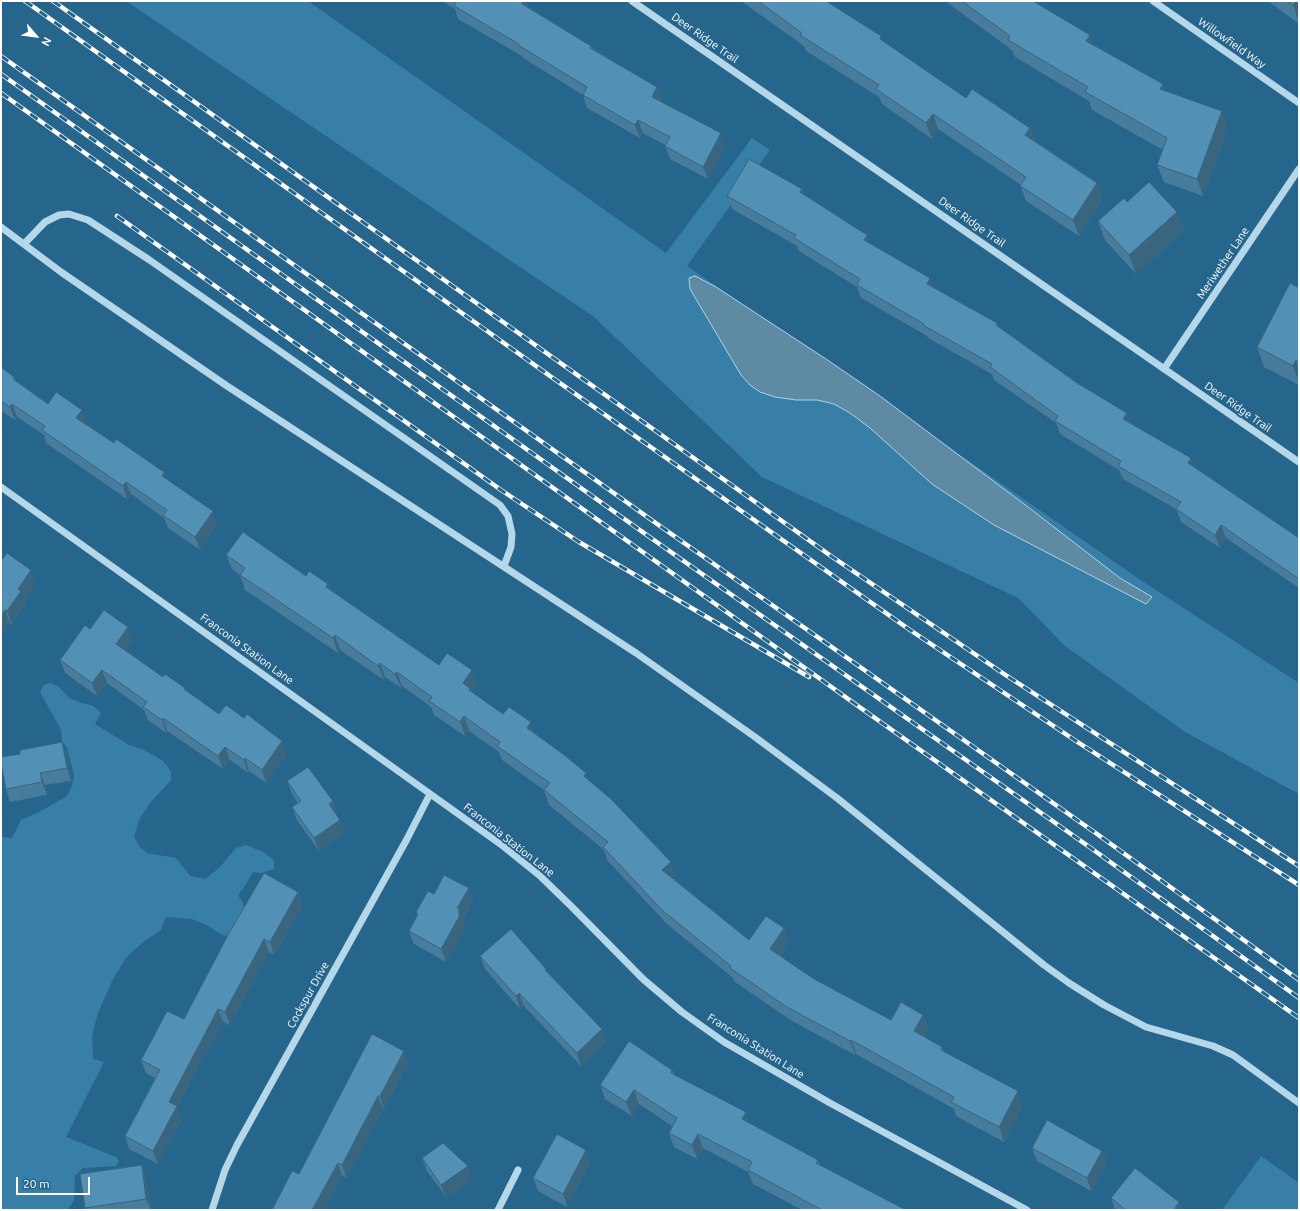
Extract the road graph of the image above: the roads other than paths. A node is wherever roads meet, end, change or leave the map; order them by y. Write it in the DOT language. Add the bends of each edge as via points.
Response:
graph roads {
  1 [pos="632,1"];
  2 [pos="1153,1"];
  3 [pos="1299,103"];
  4 [pos="1299,169"];
  5 [pos="1,227"];
  6 [pos="24,244"];
  7 [pos="1164,369"];
  8 [pos="1299,462"];
  9 [pos="1,487"];
  10 [pos="504,566"];
  11 [pos="430,794"];
  12 [pos="1299,1103"];
  13 [pos="518,1170"];
  14 [pos="212,1210"];
  15 [pos="498,1210"];
  16 [pos="1028,1210"];
  1 -- 7 [label="street, Deer Ridge Trail"];
  2 -- 3 [label="street, Willowfield Way"];
  4 -- 7 [label="street, Meriwether Lane"];
  5 -- 6 [label="street"];
  6 -- 10 [label="street" via="227,386"];
  6 -- 10 [label="street" via="45,222 59,215 69,214 88,220 148,259 500,505 508,516 512,534 511,547"];
  7 -- 8 [label="street, Deer Ridge Trail"];
  9 -- 11 [label="street, Franconia Station Lane"];
  10 -- 12 [label="street" via="636,653 755,737 837,798 1069,983 1146,1027 1213,1046 1233,1055"];
  11 -- 14 [label="street, Cockspur Drive" via="237,1145 225,1170"];
  11 -- 16 [label="street, Franconia Station Lane" via="540,875 643,979 682,1012 724,1042 830,1103"];
  13 -- 15 [label="street"];
}
